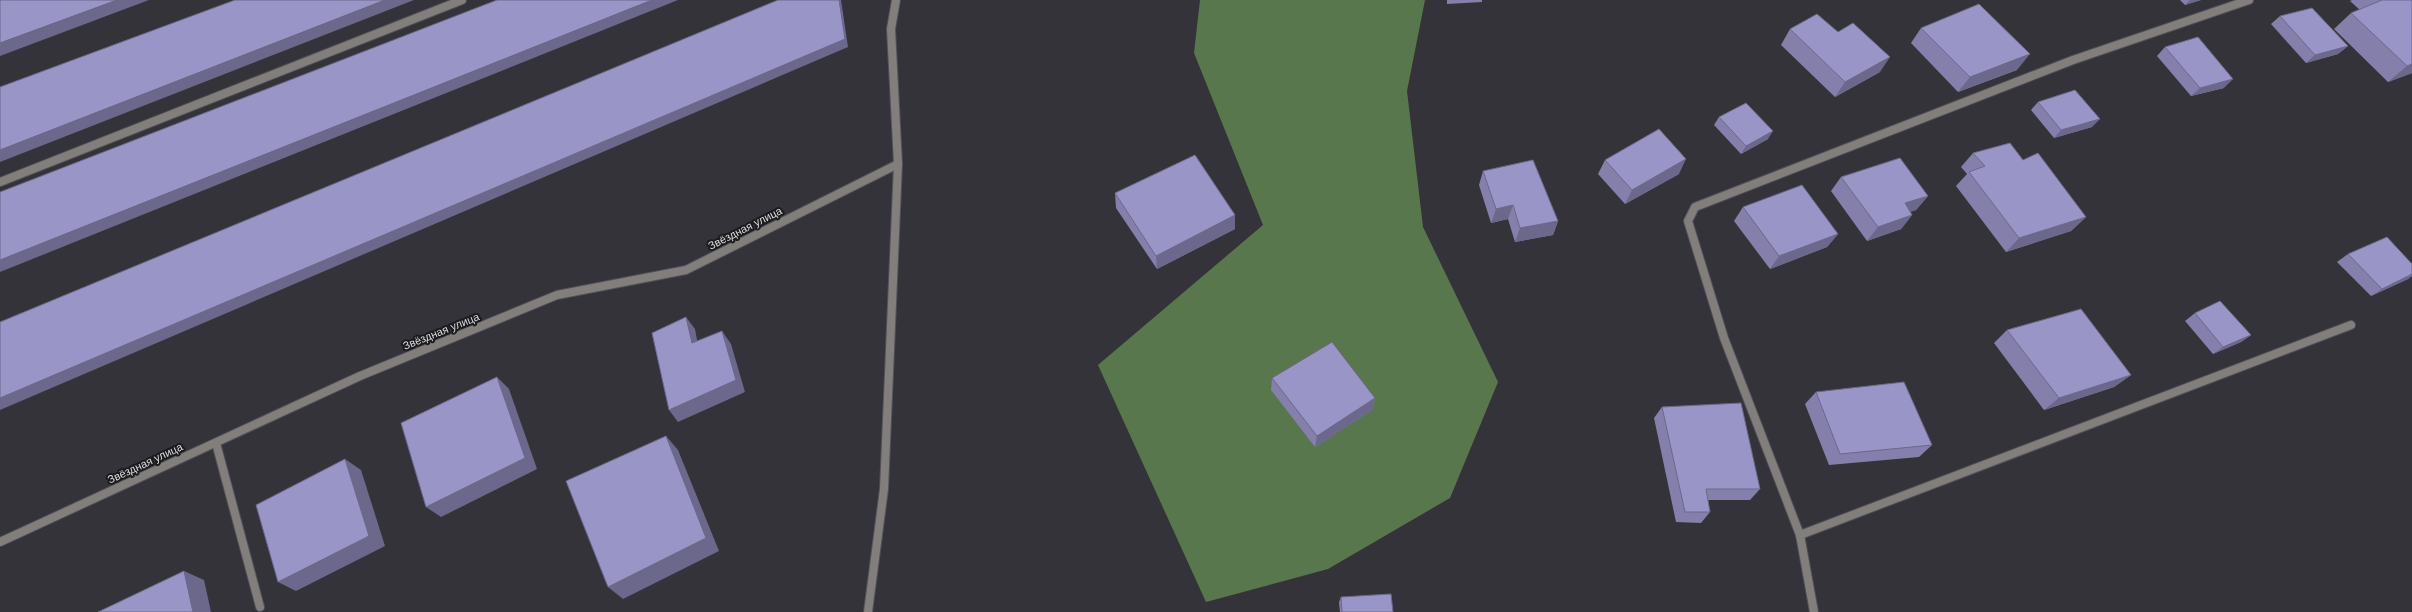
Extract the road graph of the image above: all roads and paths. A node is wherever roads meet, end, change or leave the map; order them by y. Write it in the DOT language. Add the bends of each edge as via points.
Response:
graph roads {
  1 [pos="462,0"];
  2 [pos="896,0"];
  3 [pos="2250,0"];
  4 [pos="898,164"];
  5 [pos="0,182"];
  6 [pos="2351,325"];
  7 [pos="216,443"];
  8 [pos="1800,535"];
  9 [pos="0,542"];
  10 [pos="260,607"];
  11 [pos="868,612"];
  12 [pos="1814,612"];
  1 -- 5 [label="street"];
  2 -- 4 [label="street" via="891,29"];
  3 -- 8 [label="street" via="2073,60 1695,207 1688,221 1724,338"];
  4 -- 7 [label="street, Звёздная улица" via="686,270 557,295 360,376"];
  4 -- 11 [label="street" via="884,488"];
  6 -- 8 [label="street"];
  7 -- 9 [label="street, Звёздная улица"];
  7 -- 10 [label="street"];
  8 -- 12 [label="street"];
}
